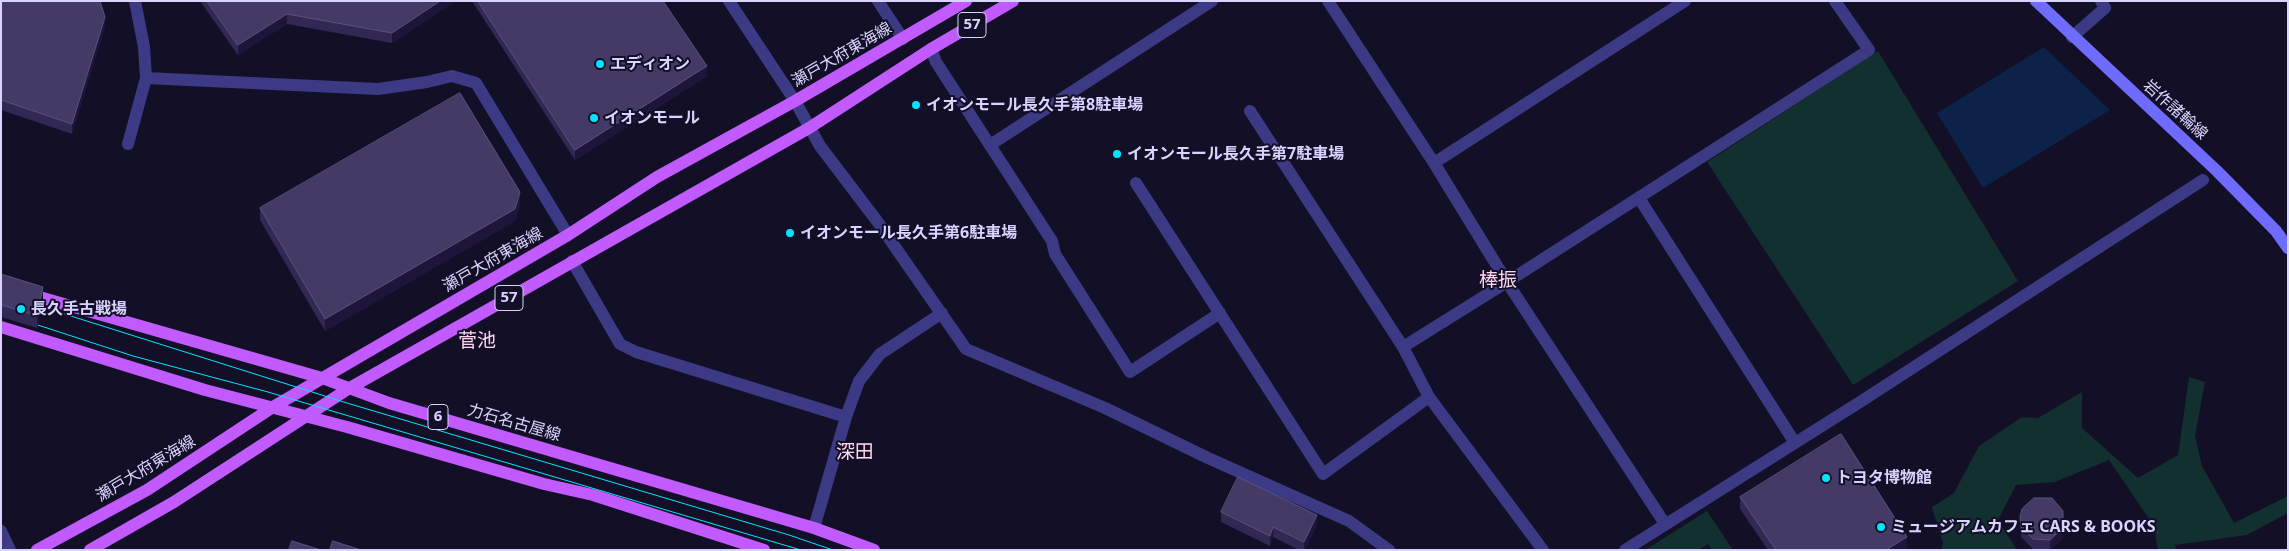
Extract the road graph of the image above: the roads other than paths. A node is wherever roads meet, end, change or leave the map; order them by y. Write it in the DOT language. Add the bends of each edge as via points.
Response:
graph roads {
  1 [pos="135,1"];
  2 [pos="729,1"];
  3 [pos="878,1"];
  4 [pos="966,1"];
  5 [pos="1013,1"];
  6 [pos="1212,1"];
  7 [pos="1328,1"];
  8 [pos="1685,1"];
  9 [pos="1835,1"];
  10 [pos="2036,1"];
  11 [pos="2101,1"];
  12 [pos="2072,38"];
  13 [pos="902,39"];
  14 [pos="931,49"];
  15 [pos="146,78"];
  16 [pos="795,101"];
  17 [pos="1250,111"];
  18 [pos="809,128"];
  19 [pos="128,144"];
  20 [pos="990,146"];
  21 [pos="1434,163"];
  22 [pos="2203,180"];
  23 [pos="1136,183"];
  24 [pos="1639,198"];
  25 [pos="568,235"];
  26 [pos="2288,248"];
  27 [pos="572,262"];
  28 [pos="1508,282"];
  29 [pos="1,286"];
  30 [pos="942,313"];
  31 [pos="1220,313"];
  32 [pos="1,327"];
  33 [pos="1403,347"];
  34 [pos="322,378"];
  35 [pos="348,389"];
  36 [pos="1429,397"];
  37 [pos="273,407"];
  38 [pos="306,417"];
  39 [pos="846,417"];
  40 [pos="1795,443"];
  41 [pos="1665,524"];
  42 [pos="814,528"];
  43 [pos="1,531"];
  44 [pos="10,550"];
  45 [pos="37,550"];
  46 [pos="90,550"];
  47 [pos="764,550"];
  48 [pos="874,550"];
  49 [pos="1389,550"];
  50 [pos="1543,550"];
  51 [pos="1625,550"];
  1 -- 15 [label="street"];
  2 -- 16 [label="street"];
  3 -- 13 [label="street"];
  4 -- 13 [label="main road, 瀬戸大府東海線 / 57"];
  5 -- 14 [label="main road, 57"];
  6 -- 20 [label="street"];
  7 -- 21 [label="street"];
  8 -- 21 [label="street"];
  9 -- 24 [label="street" via="1869,50"];
  10 -- 12 [label="main road, 岩作諸輪線"];
  11 -- 12 [label="street" via="2104,8"];
  12 -- 26 [label="main road, 岩作諸輪線" via="2218,171 2276,231"];
  13 -- 16 [label="main road, 瀬戸大府東海線 / 57"];
  14 -- 18 [label="main road, 57"];
  14 -- 20 [label="street"];
  15 -- 19 [label="street"];
  15 -- 25 [label="street" via="378,89 452,76 476,83"];
  16 -- 18 [label="street"];
  16 -- 25 [label="main road, 瀬戸大府東海線 / 57" via="657,177"];
  17 -- 33 [label="street"];
  18 -- 27 [label="main road, 57"];
  18 -- 30 [label="street"];
  20 -- 31 [label="street" via="1052,241 1055,254 1130,372"];
  21 -- 28 [label="street"];
  22 -- 40 [label="street"];
  23 -- 31 [label="street"];
  24 -- 28 [label="street"];
  24 -- 40 [label="street"];
  25 -- 34 [label="main road, 瀬戸大府東海線 / 57"];
  27 -- 35 [label="main road, 57"];
  27 -- 39 [label="street" via="620,344 636,352"];
  28 -- 33 [label="street"];
  28 -- 41 [label="street"];
  29 -- 34 [label="main road, 力石名古屋線 / 6"];
  30 -- 39 [label="street" via="880,354 859,381"];
  30 -- 49 [label="street" via="966,349 1105,408 1349,521"];
  31 -- 36 [label="street" via="1323,474"];
  32 -- 37 [label="main road, 6" via="205,390"];
  33 -- 36 [label="street"];
  34 -- 35 [label="main road, 力石名古屋線 / 6"];
  34 -- 37 [label="main road, 瀬戸大府東海線 / 57"];
  35 -- 38 [label="main road, 57"];
  35 -- 42 [label="main road, 力石名古屋線 / 6"];
  36 -- 50 [label="street"];
  37 -- 38 [label="main road, 6"];
  37 -- 45 [label="main road, 瀬戸大府東海線 / 57" via="147,490"];
  38 -- 46 [label="main road, 57" via="174,502"];
  38 -- 47 [label="main road, 6" via="593,495"];
  39 -- 42 [label="street"];
  40 -- 41 [label="street"];
  41 -- 51 [label="street"];
  42 -- 48 [label="main road, 力石名古屋線 / 6"];
  43 -- 44 [label="street"];
}
